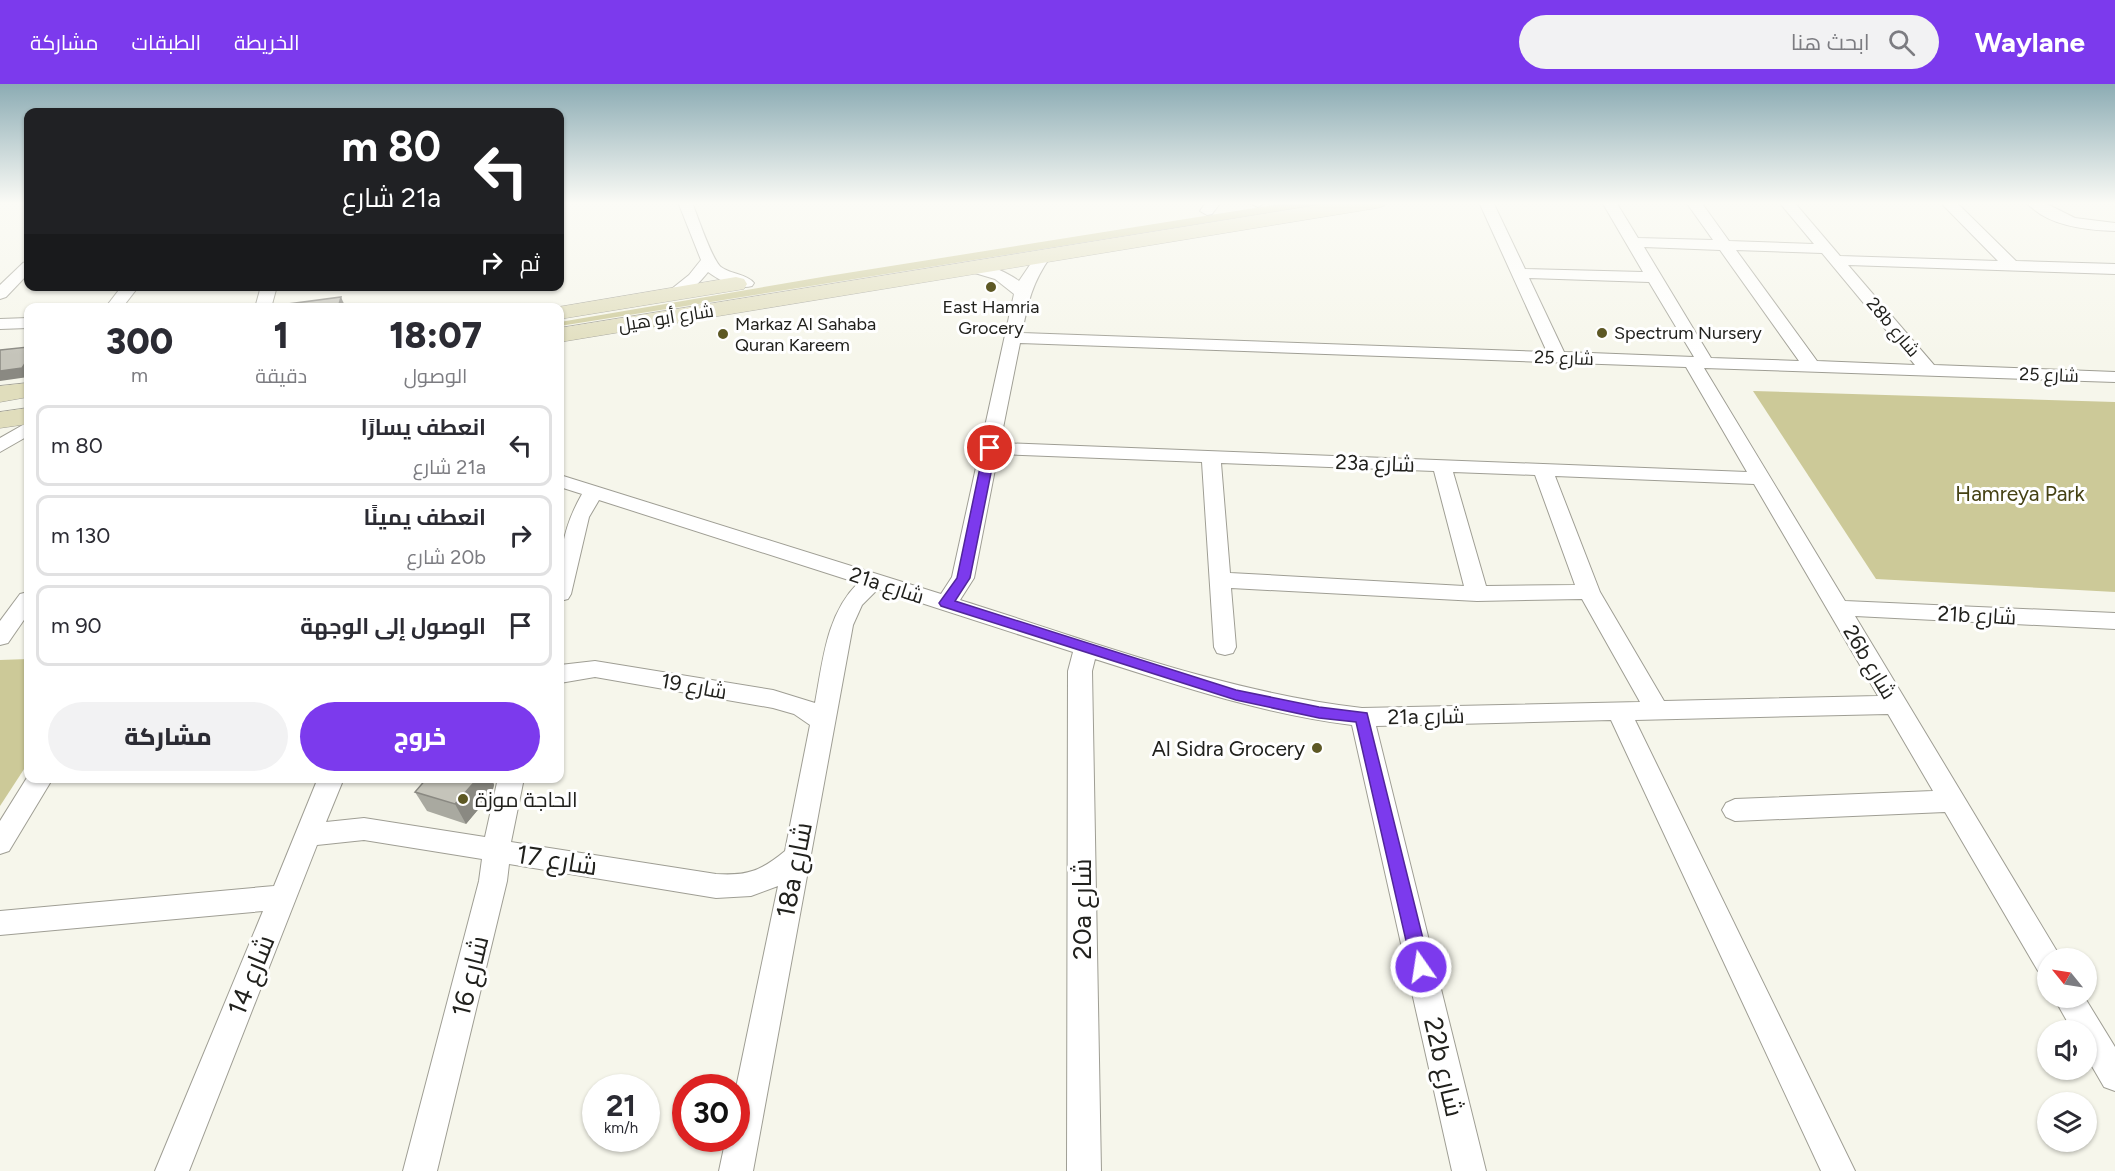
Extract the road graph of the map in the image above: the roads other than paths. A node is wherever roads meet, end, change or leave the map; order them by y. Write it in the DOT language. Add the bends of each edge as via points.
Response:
graph roads {
  1 [pos="704,253"];
  2 [pos="941,253"];
  3 [pos="1063,253"];
  4 [pos="1510,253"];
  5 [pos="1639,253"];
  6 [pos="1730,253"];
  7 [pos="1816,253"];
  8 [pos="1999,253"];
  9 [pos="934,254"];
  10 [pos="1831,254"];
  11 [pos="1043,256"];
  12 [pos="707,262"];
  13 [pos="2012,266"];
  14 [pos="973,268"];
  15 [pos="2115,269"];
  16 [pos="24,270"];
  17 [pos="1519,273"];
  18 [pos="1654,277"];
  19 [pos="768,280"];
  20 [pos="746,283"];
  21 [pos="127,291"];
  22 [pos="1022,293"];
  23 [pos="0,294"];
  24 [pos="667,295"];
  25 [pos="117,303"];
  26 [pos="564,311"];
  27 [pos="564,319"];
  28 [pos="24,323"];
  29 [pos="0,324"];
  30 [pos="564,334"];
  31 [pos="1012,338"];
  32 [pos="1558,357"];
  33 [pos="1699,362"];
  34 [pos="1812,366"];
  35 [pos="1929,370"];
  36 [pos="2115,377"];
  37 [pos="24,417"];
  38 [pos="0,420"];
  39 [pos="24,431"];
  40 [pos="0,446"];
  41 [pos="990,448"];
  42 [pos="1211,457"];
  43 [pos="1442,466"];
  44 [pos="1543,470"];
  45 [pos="1761,478"];
  46 [pos="564,482"];
  47 [pos="593,492"];
  48 [pos="564,578"];
  49 [pos="874,580"];
  50 [pos="1220,580"];
  51 [pos="1590,592"];
  52 [pos="1477,594"];
  53 [pos="946,603"];
  54 [pos="24,604"];
  55 [pos="1838,608"];
  56 [pos="2115,621"];
  57 [pos="0,637"];
  58 [pos="1086,647"];
  59 [pos="1225,647"];
  60 [pos="564,673"];
  61 [pos="1896,705"];
  62 [pos="1619,711"];
  63 [pos="1657,711"];
  64 [pos="1362,717"];
  65 [pos="823,723"];
  66 [pos="38,783"];
  67 [pos="329,783"];
  68 [pos="511,783"];
  69 [pos="1952,801"];
  70 [pos="1735,810"];
  71 [pos="308,835"];
  72 [pos="0,843"];
  73 [pos="497,850"];
  74 [pos="797,857"];
  75 [pos="283,897"];
  76 [pos="0,923"];
  77 [pos="2040,948"];
  78 [pos="2075,1008"];
  79 [pos="2115,1076"];
  80 [pos="172,1171"];
  81 [pos="420,1171"];
  82 [pos="736,1171"];
  83 [pos="1084,1171"];
  84 [pos="1469,1171"];
  85 [pos="1838,1171"];
  1 -- 12 [label="street"];
  2 -- 9 [label="main road"];
  3 -- 11 [label="main road, شارع أبو هيل"];
  4 -- 17 [label="street"];
  5 -- 18 [label="street, 26b شارع"];
  6 -- 34 [label="street"];
  7 -- 10 [label="street"];
  8 -- 13 [label="street"];
  10 -- 13 [label="street"];
  10 -- 35 [label="street, 28b شارع"];
  11 -- 14 [label="main road, شارع أبو هيل"];
  11 -- 22 [label="street"];
  12 -- 20 [label="street" via="717,272"];
  12 -- 24 [label="street" via="695,278"];
  13 -- 15 [label="street"];
  14 -- 22 [label="street" via="1004,277"];
  14 -- 30 [label="main road, شارع أبو هيل"];
  16 -- 23 [label="street"];
  17 -- 18 [label="street"];
  17 -- 32 [label="street"];
  18 -- 33 [label="street, 26b شارع"];
  19 -- 20 [label="main road, شارع أبو هيل"];
  20 -- 24 [label="main road, شارع أبو هيل"];
  21 -- 25 [label="street"];
  22 -- 31 [label="street"];
  24 -- 26 [label="main road, شارع أبو هيل"];
  24 -- 27 [label="main road" via="636,307"];
  28 -- 29 [label="street"];
  31 -- 32 [label="street, شارع 25"];
  31 -- 41 [label="street"];
  32 -- 33 [label="street, شارع 25"];
  33 -- 34 [label="street, شارع 25"];
  33 -- 45 [label="street, 26b شارع"];
  34 -- 35 [label="street, شارع 25"];
  35 -- 36 [label="street, شارع 25"];
  37 -- 38 [label="main road"];
  39 -- 40 [label="street"];
  41 -- 42 [label="street, 23a شارع"];
  41 -- 53 [label="street" via="963,578"];
  42 -- 43 [label="street, 23a شارع"];
  42 -- 50 [label="street"];
  43 -- 44 [label="street, 23a شارع"];
  43 -- 52 [label="street"];
  44 -- 45 [label="street, 23a شارع"];
  44 -- 51 [label="street"];
  45 -- 55 [label="street, 26b شارع"];
  46 -- 47 [label="street, 21a شارع"];
  47 -- 48 [label="street" via="579,517"];
  47 -- 49 [label="street, 21a شارع"];
  49 -- 53 [label="street, 21a شارع"];
  49 -- 65 [label="street, 18a شارع" via="846,613"];
  50 -- 52 [label="street"];
  50 -- 59 [label="street"];
  51 -- 52 [label="street"];
  51 -- 63 [label="street"];
  53 -- 58 [label="street, 21a شارع"];
  54 -- 57 [label="street"];
  55 -- 56 [label="street, 21b شارع"];
  55 -- 61 [label="street, 26b شارع"];
  58 -- 64 [label="street, 21a شارع" via="1236,695"];
  58 -- 83 [label="street, 20a شارع" via="1080,671"];
  60 -- 65 [label="street, شارع 19" via="595,669 773,699 802,707"];
  61 -- 63 [label="street, 21a شارع"];
  61 -- 69 [label="street, 26b شارع"];
  62 -- 63 [label="street, 21a شارع"];
  62 -- 64 [label="street, 21a شارع"];
  62 -- 85 [label="street"];
  64 -- 84 [label="street, 22b شارع"];
  65 -- 74 [label="street, 18a شارع"];
  66 -- 72 [label="street"];
  67 -- 71 [label="street, شارع 14"];
  68 -- 73 [label="street, شارع 16"];
  69 -- 70 [label="street"];
  69 -- 77 [label="street, 26b شارع"];
  71 -- 73 [label="street, شارع 17" via="364,829"];
  71 -- 75 [label="street, شارع 14"];
  73 -- 74 [label="street, شارع 17" via="738,888 760,883"];
  73 -- 81 [label="street, شارع 16" via="493,881"];
  74 -- 82 [label="street, 18a شارع"];
  75 -- 76 [label="street"];
  75 -- 80 [label="street, شارع 14"];
  78 -- 79 [label="street"];
}
